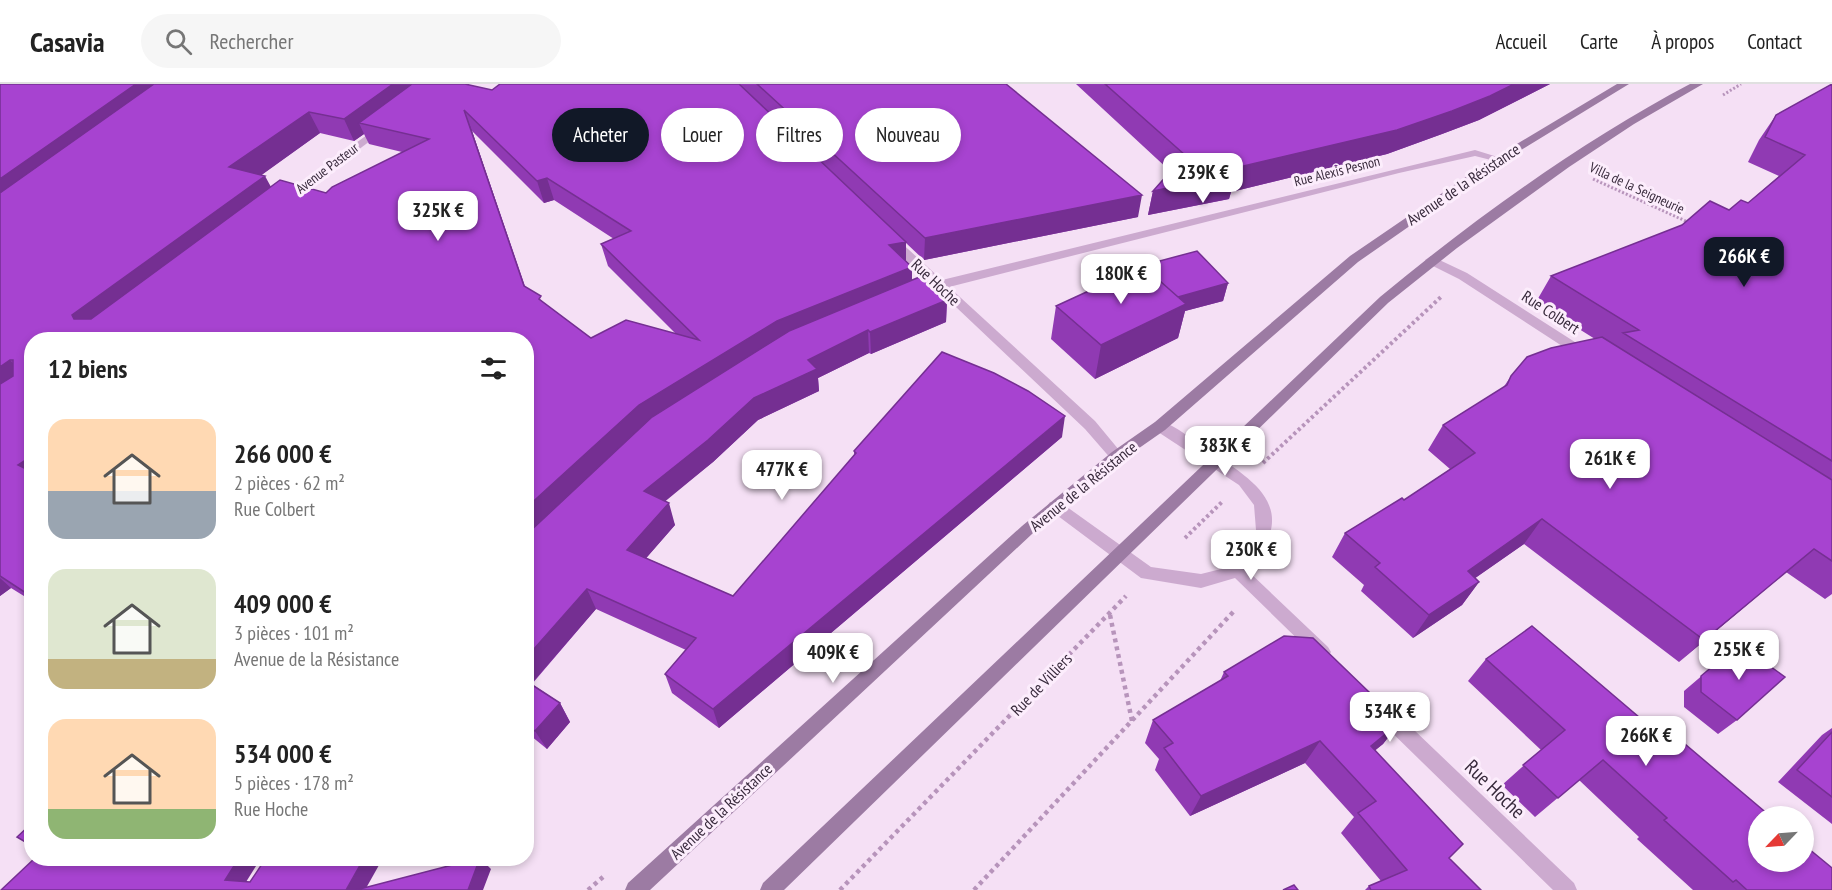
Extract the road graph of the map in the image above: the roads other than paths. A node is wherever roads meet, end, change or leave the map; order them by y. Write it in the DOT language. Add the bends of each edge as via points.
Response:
graph roads {
  1 [pos="1624,84"];
  2 [pos="1698,84"];
  3 [pos="393,119"];
  4 [pos="1499,159"];
  5 [pos="279,204"];
  6 [pos="880,229"];
  7 [pos="1431,260"];
  8 [pos="939,285"];
  9 [pos="906,299"];
  10 [pos="1599,363"];
  11 [pos="1160,426"];
  12 [pos="1117,456"];
  13 [pos="1216,462"];
  14 [pos="1055,506"];
  15 [pos="1121,553"];
  16 [pos="1238,571"];
  17 [pos="1331,661"];
  18 [pos="1373,702"];
  19 [pos="635,890"];
  20 [pos="770,890"];
  21 [pos="1566,890"];
  1 -- 4 [label="main road, Avenue de la Résistance"];
  2 -- 7 [label="main road" via="1564,166"];
  3 -- 5 [label="street, Avenue Pasteur"];
  4 -- 8 [label="street, Rue Alexis Pesnon" via="1475,153"];
  4 -- 11 [label="main road, Avenue de la Résistance" via="1354,258"];
  6 -- 8 [label="street, Rue Hoche"];
  7 -- 10 [label="street, Rue Colbert" via="1463,276"];
  7 -- 13 [label="main road" via="1384,300"];
  8 -- 9 [label="street"];
  8 -- 12 [label="street, Rue Hoche"];
  11 -- 12 [label="main road, Avenue de la Résistance"];
  11 -- 13 [label="street"];
  12 -- 14 [label="main road, Avenue de la Résistance"];
  13 -- 15 [label="main road"];
  13 -- 16 [label="street" via="1244,481 1262,504 1264,530 1256,550"];
  14 -- 15 [label="street"];
  14 -- 19 [label="main road, Avenue de la Résistance"];
  15 -- 16 [label="street" via="1147,573 1201,581"];
  15 -- 20 [label="main road"];
  16 -- 17 [label="street"];
  18 -- 21 [label="street, Rue Hoche"];
}
